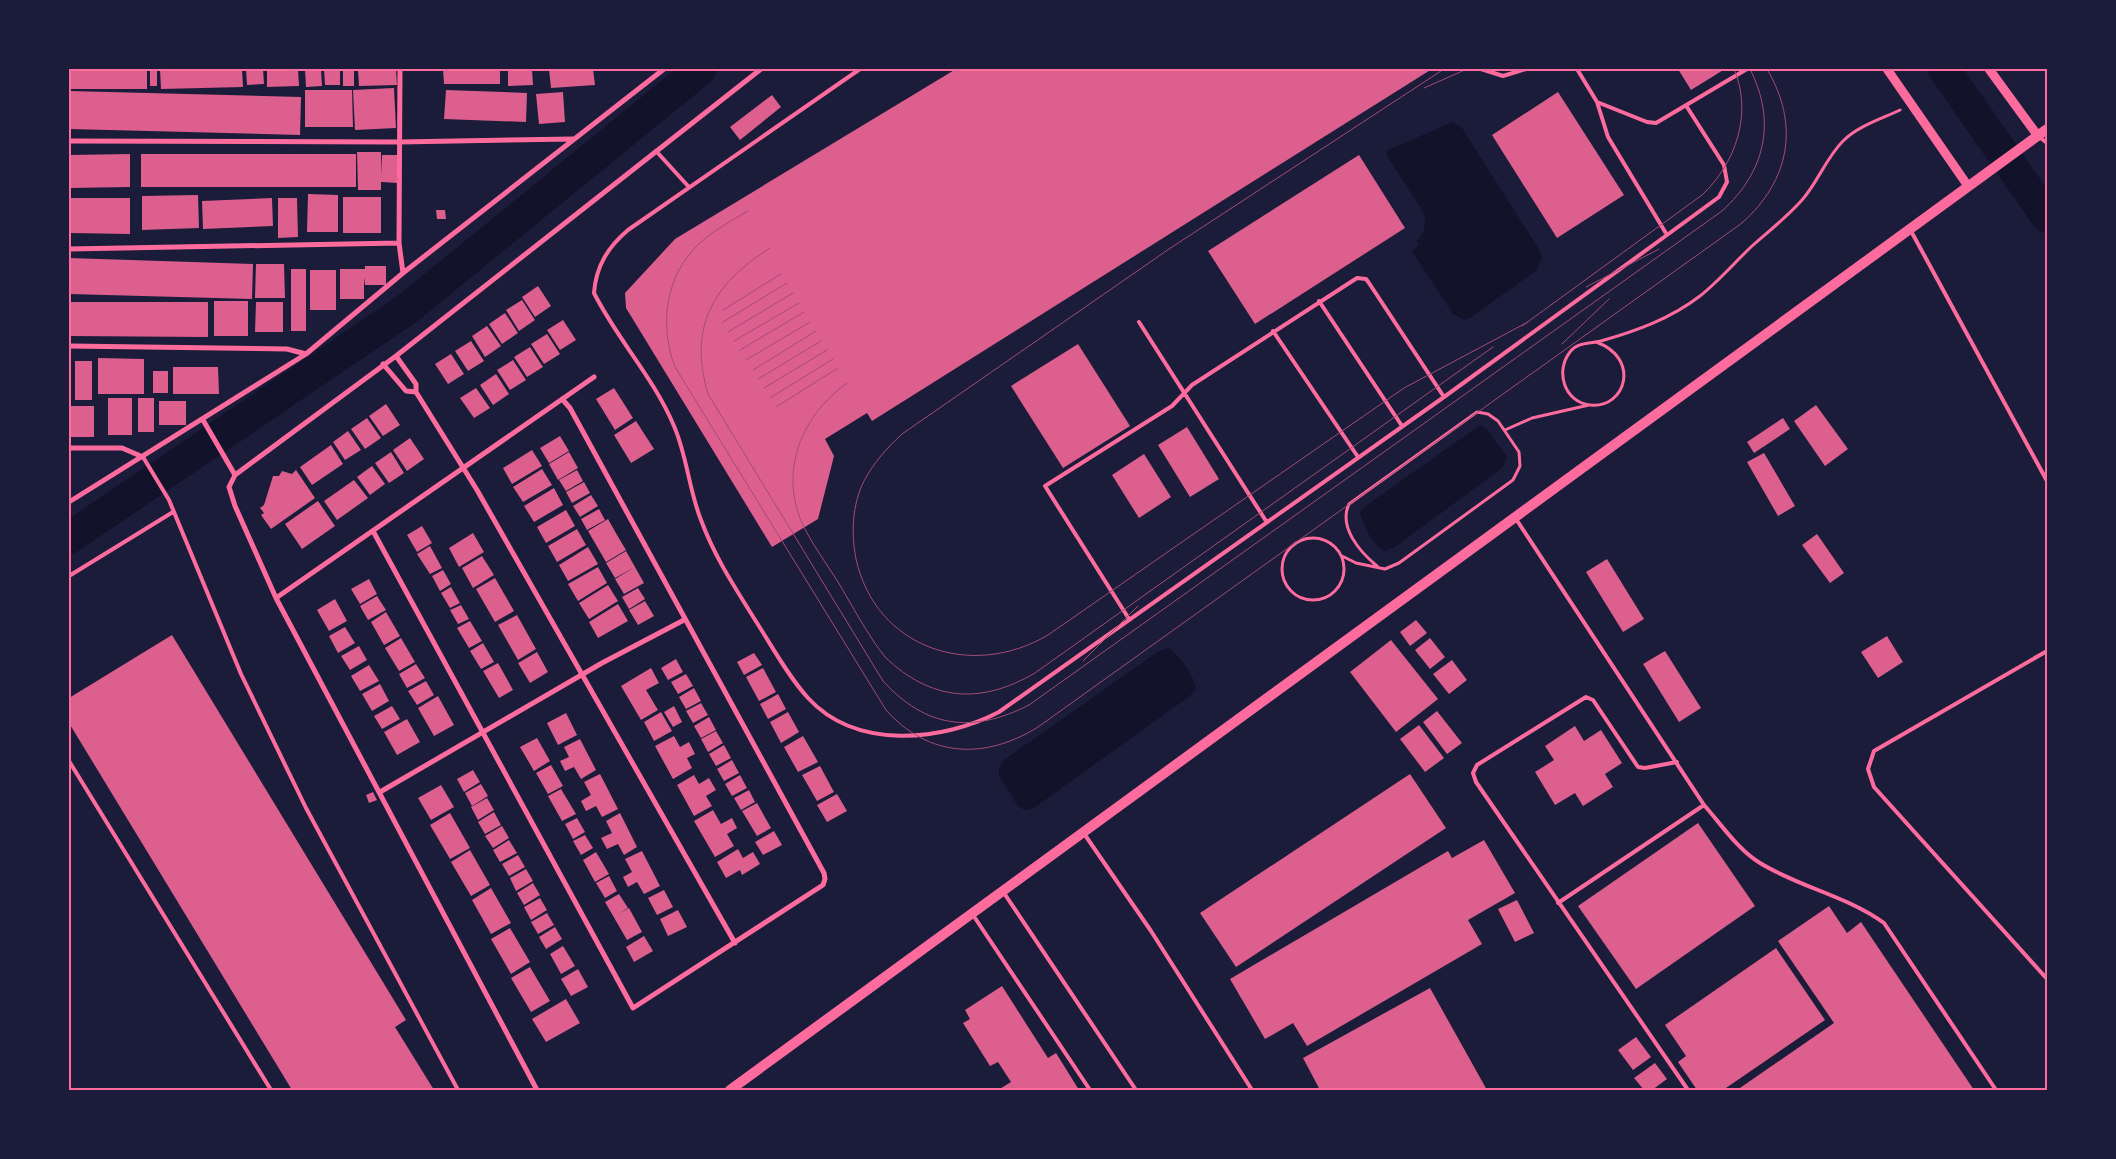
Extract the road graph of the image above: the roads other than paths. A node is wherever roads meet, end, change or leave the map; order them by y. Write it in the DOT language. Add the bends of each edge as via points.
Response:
graph roads {
  1 [pos="400,69"];
  2 [pos="664,69"];
  3 [pos="761,69"];
  4 [pos="860,69"];
  5 [pos="1481,69"];
  6 [pos="1526,69"];
  7 [pos="1577,69"];
  8 [pos="1747,69"];
  9 [pos="1887,69"];
  10 [pos="1989,69"];
  11 [pos="1597,102"];
  12 [pos="1687,107"];
  13 [pos="2047,129"];
  14 [pos="2035,138"];
  15 [pos="574,139"];
  16 [pos="69,141"];
  17 [pos="399,142"];
  18 [pos="2047,143"];
  19 [pos="656,151"];
  20 [pos="688,186"];
  21 [pos="1968,186"];
  22 [pos="1910,229"];
  23 [pos="1667,235"];
  24 [pos="399,243"];
  25 [pos="69,249"];
  26 [pos="403,273"];
  27 [pos="1319,301"];
  28 [pos="1139,322"];
  29 [pos="1273,331"];
  30 [pos="69,346"];
  31 [pos="306,354"];
  32 [pos="396,356"];
  33 [pos="384,364"];
  34 [pos="594,377"];
  35 [pos="416,392"];
  36 [pos="1184,394"];
  37 [pos="1444,397"];
  38 [pos="562,399"];
  39 [pos="202,420"];
  40 [pos="1402,426"];
  41 [pos="69,448"];
  42 [pos="142,456"];
  43 [pos="1358,457"];
  44 [pos="463,466"];
  45 [pos="235,475"];
  46 [pos="2047,481"];
  47 [pos="69,502"];
  48 [pos="173,512"];
  49 [pos="1514,516"];
  50 [pos="1266,522"];
  51 [pos="373,531"];
  52 [pos="69,576"];
  53 [pos="276,598"];
  54 [pos="1129,619"];
  55 [pos="684,620"];
  56 [pos="2047,651"];
  57 [pos="583,674"];
  58 [pos="482,732"];
  59 [pos="69,761"];
  60 [pos="1678,762"];
  61 [pos="380,792"];
  62 [pos="1704,805"];
  63 [pos="1085,834"];
  64 [pos="1004,893"];
  65 [pos="1558,903"];
  66 [pos="973,915"];
  67 [pos="735,943"];
  68 [pos="2047,979"];
  69 [pos="271,1090"];
  70 [pos="458,1090"];
  71 [pos="537,1090"];
  72 [pos="730,1090"];
  73 [pos="1090,1090"];
  74 [pos="1136,1090"];
  75 [pos="1252,1090"];
  76 [pos="1688,1090"];
  77 [pos="1996,1090"];
  1 -- 17 [label="street"];
  2 -- 15 [label="street"];
  3 -- 19 [label="street"];
  4 -- 20 [label="lane"];
  5 -- 6 [label="lane" via="1503,76"];
  7 -- 11 [label="lane"];
  8 -- 12 [label="lane"];
  9 -- 21 [label="street"];
  10 -- 14 [label="street"];
  11 -- 12 [label="lane" via="1656,123"];
  11 -- 23 [label="lane" via="1612,145"];
  12 -- 23 [label="lane" via="1724,165 1727,182 1719,197"];
  13 -- 14 [label="main road"];
  14 -- 18 [label="lane"];
  14 -- 21 [label="main road"];
  15 -- 17 [label="street"];
  15 -- 26 [label="street"];
  16 -- 17 [label="street"];
  17 -- 24 [label="street"];
  19 -- 20 [label="lane"];
  19 -- 32 [label="street"];
  20 -- 54 [label="lane" via="617,240 595,275 594,292 673,424 700,518 715,557 793,680 809,699 845,724 881,734 923,735 963,727 999,712"];
  21 -- 22 [label="main road"];
  22 -- 46 [label="lane"];
  22 -- 49 [label="main road"];
  23 -- 37 [label="lane"];
  24 -- 25 [label="street"];
  24 -- 26 [label="street"];
  26 -- 31 [label="street"];
  27 -- 29 [label="lane"];
  27 -- 37 [label="lane" via="1352,279 1366,279"];
  27 -- 40 [label="lane"];
  28 -- 36 [label="lane"];
  29 -- 36 [label="lane" via="1192,385"];
  29 -- 43 [label="lane"];
  30 -- 31 [label="street" via="287,349"];
  31 -- 39 [label="street"];
  32 -- 33 [label="street"];
  32 -- 35 [label="street" via="416,384"];
  33 -- 35 [label="street" via="406,391"];
  33 -- 45 [label="street"];
  34 -- 38 [label="street"];
  35 -- 44 [label="street"];
  36 -- 50 [label="lane"];
  36 -- 54 [label="lane" via="1172,406 1045,486"];
  37 -- 40 [label="lane"];
  38 -- 44 [label="street"];
  38 -- 55 [label="street" via="570,408"];
  39 -- 42 [label="street"];
  39 -- 45 [label="street"];
  40 -- 43 [label="lane"];
  41 -- 42 [label="street" via="122,448"];
  42 -- 47 [label="street"];
  42 -- 48 [label="lane"];
  43 -- 50 [label="lane"];
  44 -- 51 [label="street"];
  44 -- 57 [label="street"];
  45 -- 53 [label="street" via="229,488"];
  48 -- 52 [label="lane"];
  48 -- 70 [label="lane" via="241,674 306,808"];
  49 -- 60 [label="lane"];
  49 -- 63 [label="main road"];
  50 -- 54 [label="lane"];
  51 -- 53 [label="street"];
  51 -- 58 [label="street"];
  53 -- 61 [label="street"];
  55 -- 57 [label="street"];
  55 -- 67 [label="street" via="825,879 822,885"];
  56 -- 68 [label="lane" via="1874,751 1868,769 1874,787"];
  57 -- 58 [label="street"];
  57 -- 67 [label="street"];
  58 -- 61 [label="street"];
  58 -- 67 [label="street" via="633,1008"];
  59 -- 69 [label="lane"];
  60 -- 62 [label="lane"];
  60 -- 65 [label="lane" via="1638,767 1593,700 1586,697 1478,765 1473,773 1476,782"];
  61 -- 71 [label="street"];
  62 -- 65 [label="lane"];
  62 -- 77 [label="lane" via="1760,863 1865,911 1884,923"];
  63 -- 64 [label="main road"];
  63 -- 75 [label="lane"];
  64 -- 66 [label="main road"];
  64 -- 74 [label="lane"];
  65 -- 76 [label="lane"];
  66 -- 72 [label="main road"];
  66 -- 73 [label="lane"];
}
